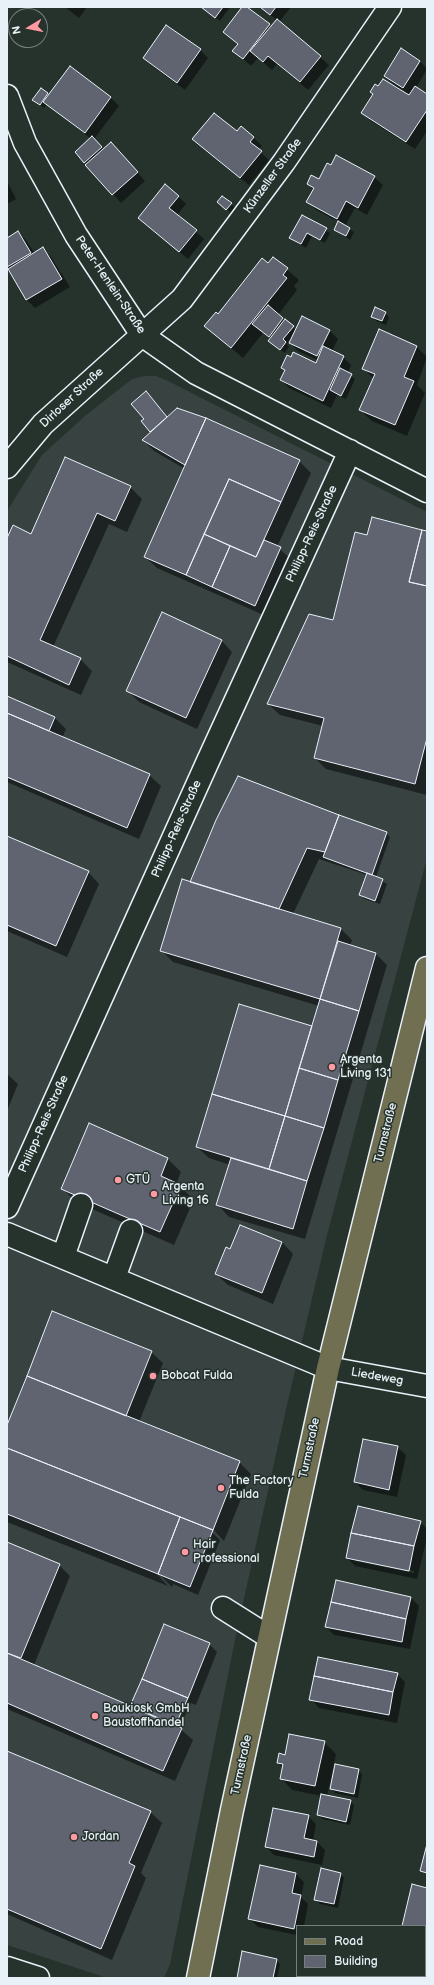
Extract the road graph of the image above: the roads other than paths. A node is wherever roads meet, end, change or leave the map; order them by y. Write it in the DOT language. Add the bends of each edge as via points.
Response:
graph roads {
  1 [pos="390,7"];
  2 [pos="7,96"];
  3 [pos="142,335"];
  4 [pos="350,451"];
  5 [pos="7,467"];
  6 [pos="427,491"];
  7 [pos="427,968"];
  8 [pos="81,1205"];
  9 [pos="7,1207"];
  10 [pos="131,1231"];
  11 [pos="7,1234"];
  12 [pos="63,1257"];
  13 [pos="114,1278"];
  14 [pos="328,1368"];
  15 [pos="427,1386"];
  16 [pos="223,1608"];
  17 [pos="269,1637"];
  18 [pos="7,1968"];
  19 [pos="38,1978"];
  20 [pos="198,1978"];
  1 -- 3 [label="street, Künzeller Straße" via="284,162 182,299"];
  2 -- 3 [label="street, Peter-Henlein-Straße" via="25,143 76,235"];
  3 -- 4 [label="street, Peter-Henlein-Straße" via="196,373"];
  3 -- 5 [label="street, Dirloser Straße" via="43,424"];
  4 -- 6 [label="street, Peter-Henlein-Straße"];
  4 -- 9 [label="street, Philipp-Reis-Straße"];
  7 -- 14 [label="main road, Turmstraße"];
  8 -- 12 [label="street"];
  10 -- 13 [label="street"];
  11 -- 12 [label="street"];
  12 -- 13 [label="street"];
  13 -- 14 [label="street"];
  14 -- 15 [label="street, Liedeweg"];
  14 -- 17 [label="main road, Turmstraße"];
  16 -- 17 [label="street"];
  17 -- 20 [label="main road, Turmstraße"];
  18 -- 19 [label="street"];
}
